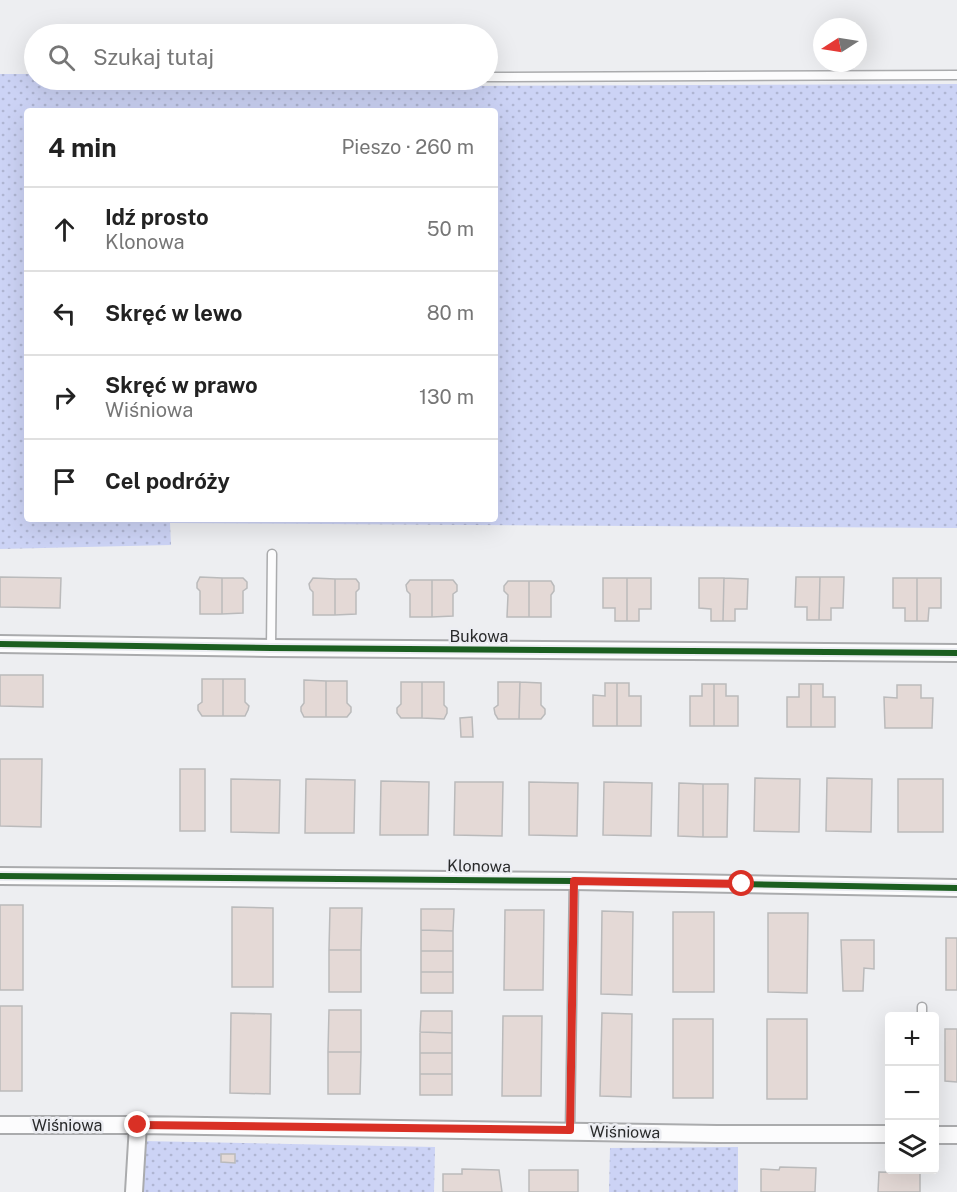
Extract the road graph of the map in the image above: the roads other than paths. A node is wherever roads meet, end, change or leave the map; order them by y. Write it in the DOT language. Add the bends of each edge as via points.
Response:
graph roads {
  1 [pos="957,75"];
  2 [pos="498,77"];
  3 [pos="272,554"];
  4 [pos="0,644"];
  5 [pos="271,648"];
  6 [pos="957,653"];
  7 [pos="0,876"];
  8 [pos="574,881"];
  9 [pos="957,888"];
  10 [pos="0,1125"];
  11 [pos="138,1125"];
  12 [pos="570,1130"];
  13 [pos="885,1134"];
  14 [pos="939,1135"];
  15 [pos="957,1135"];
  16 [pos="134,1192"];
  1 -- 2 [label="lane"];
  3 -- 5 [label="lane"];
  4 -- 5 [label="street, Bukowa"];
  5 -- 6 [label="street, Bukowa"];
  7 -- 8 [label="street, Klonowa"];
  8 -- 9 [label="street, Klonowa"];
  8 -- 12 [label="lane"];
  10 -- 11 [label="street, Wiśniowa"];
  11 -- 12 [label="street, Wiśniowa"];
  11 -- 16 [label="street"];
  12 -- 13 [label="street, Wiśniowa"];
  14 -- 15 [label="street"];
}
